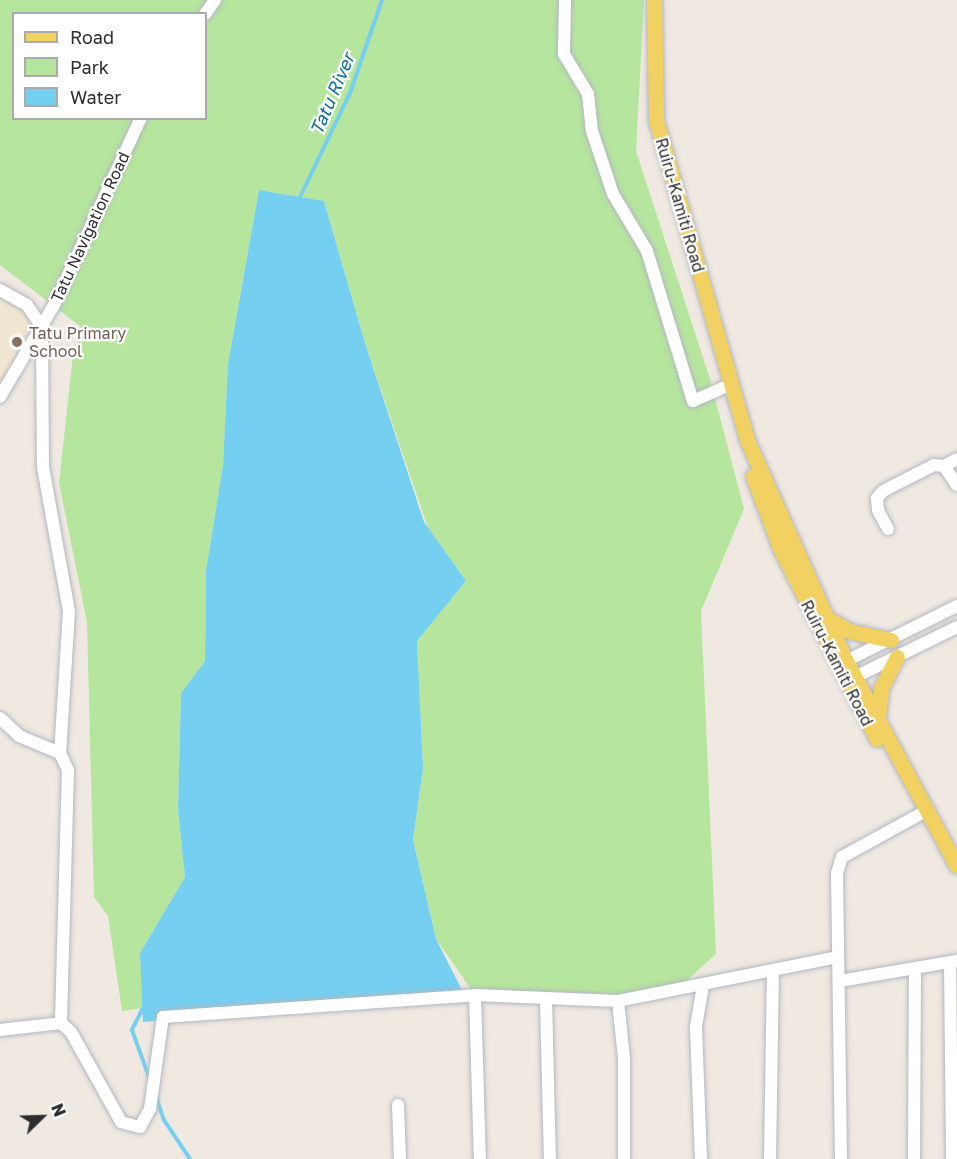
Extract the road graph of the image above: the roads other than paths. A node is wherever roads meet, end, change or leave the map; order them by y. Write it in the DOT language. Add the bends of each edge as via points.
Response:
graph roads {
  1 [pos="565,0"];
  2 [pos="654,0"];
  3 [pos="140,120"];
  4 [pos="0,290"];
  5 [pos="42,327"];
  6 [pos="732,384"];
  7 [pos="0,397"];
  8 [pos="747,440"];
  9 [pos="957,459"];
  10 [pos="944,466"];
  11 [pos="957,485"];
  12 [pos="888,529"];
  13 [pos="957,606"];
  14 [pos="825,617"];
  15 [pos="957,627"];
  16 [pos="907,632"];
  17 [pos="957,637"];
  18 [pos="891,640"];
  19 [pos="915,649"];
  20 [pos="900,656"];
  21 [pos="842,663"];
  22 [pos="850,680"];
  23 [pos="0,718"];
  24 [pos="878,720"];
  25 [pos="60,753"];
  26 [pos="925,812"];
  27 [pos="957,866"];
  28 [pos="957,871"];
  29 [pos="838,957"];
  30 [pos="954,962"];
  31 [pos="915,970"];
  32 [pos="773,971"];
  33 [pos="840,981"];
  34 [pos="703,986"];
  35 [pos="475,995"];
  36 [pos="546,1000"];
  37 [pos="618,1001"];
  38 [pos="61,1023"];
  39 [pos="0,1030"];
  40 [pos="398,1105"];
  41 [pos="400,1159"];
  42 [pos="480,1159"];
  43 [pos="550,1159"];
  44 [pos="624,1159"];
  45 [pos="701,1159"];
  46 [pos="770,1159"];
  47 [pos="841,1159"];
  48 [pos="914,1159"];
  49 [pos="952,1159"];
  1 -- 6 [label="street" via="564,54 588,94 592,131 613,194 647,251 693,401"];
  2 -- 6 [label="main road, Ruiru-Kamiti Road" via="656,120"];
  3 -- 5 [label="street, Tatu Navigation Road"];
  4 -- 5 [label="street" via="27,305"];
  5 -- 7 [label="street, Tatu Navigation Road"];
  5 -- 25 [label="street" via="43,467 69,611"];
  6 -- 8 [label="main road, Ruiru-Kamiti Road"];
  8 -- 14 [label="main road, Ruiru-Kamiti Road"];
  8 -- 21 [label="main road, Ruiru-Kamiti Road" via="757,489 780,548"];
  9 -- 10 [label="street"];
  10 -- 11 [label="street"];
  10 -- 12 [label="street" via="934,465 877,498 878,510"];
  13 -- 16 [label="street"];
  14 -- 18 [label="main road" via="849,631"];
  14 -- 21 [label="main road, Ruiru-Kamiti Road"];
  15 -- 19 [label="street"];
  16 -- 18 [label="street"];
  16 -- 19 [label="street"];
  17 -- 20 [label="street" via="918,656"];
  18 -- 21 [label="street"];
  19 -- 20 [label="street"];
  20 -- 22 [label="street"];
  20 -- 24 [label="main road" via="881,688"];
  21 -- 22 [label="main road, Ruiru-Kamiti Road"];
  22 -- 24 [label="main road, Ruiru-Kamiti Road"];
  22 -- 26 [label="main road, Ruiru-Kamiti Road"];
  23 -- 25 [label="street" via="19,736"];
  24 -- 26 [label="main road, Ruiru-Kamiti Road"];
  25 -- 38 [label="street" via="68,770"];
  26 -- 27 [label="main road, Ruiru-Kamiti Road"];
  26 -- 28 [label="main road, Ruiru-Kamiti Road"];
  26 -- 29 [label="street" via="842,857 837,873"];
  29 -- 32 [label="street"];
  29 -- 33 [label="street"];
  30 -- 31 [label="street"];
  30 -- 49 [label="street"];
  31 -- 33 [label="street"];
  31 -- 48 [label="street"];
  32 -- 34 [label="street"];
  32 -- 46 [label="street"];
  33 -- 47 [label="street"];
  34 -- 37 [label="street"];
  34 -- 45 [label="street" via="696,1026"];
  35 -- 36 [label="street"];
  35 -- 38 [label="street" via="163,1017 150,1109 140,1127 120,1122 71,1032"];
  35 -- 42 [label="street"];
  36 -- 37 [label="street"];
  36 -- 43 [label="street"];
  37 -- 44 [label="street" via="624,1058"];
  38 -- 39 [label="street"];
  40 -- 41 [label="street"];
}
